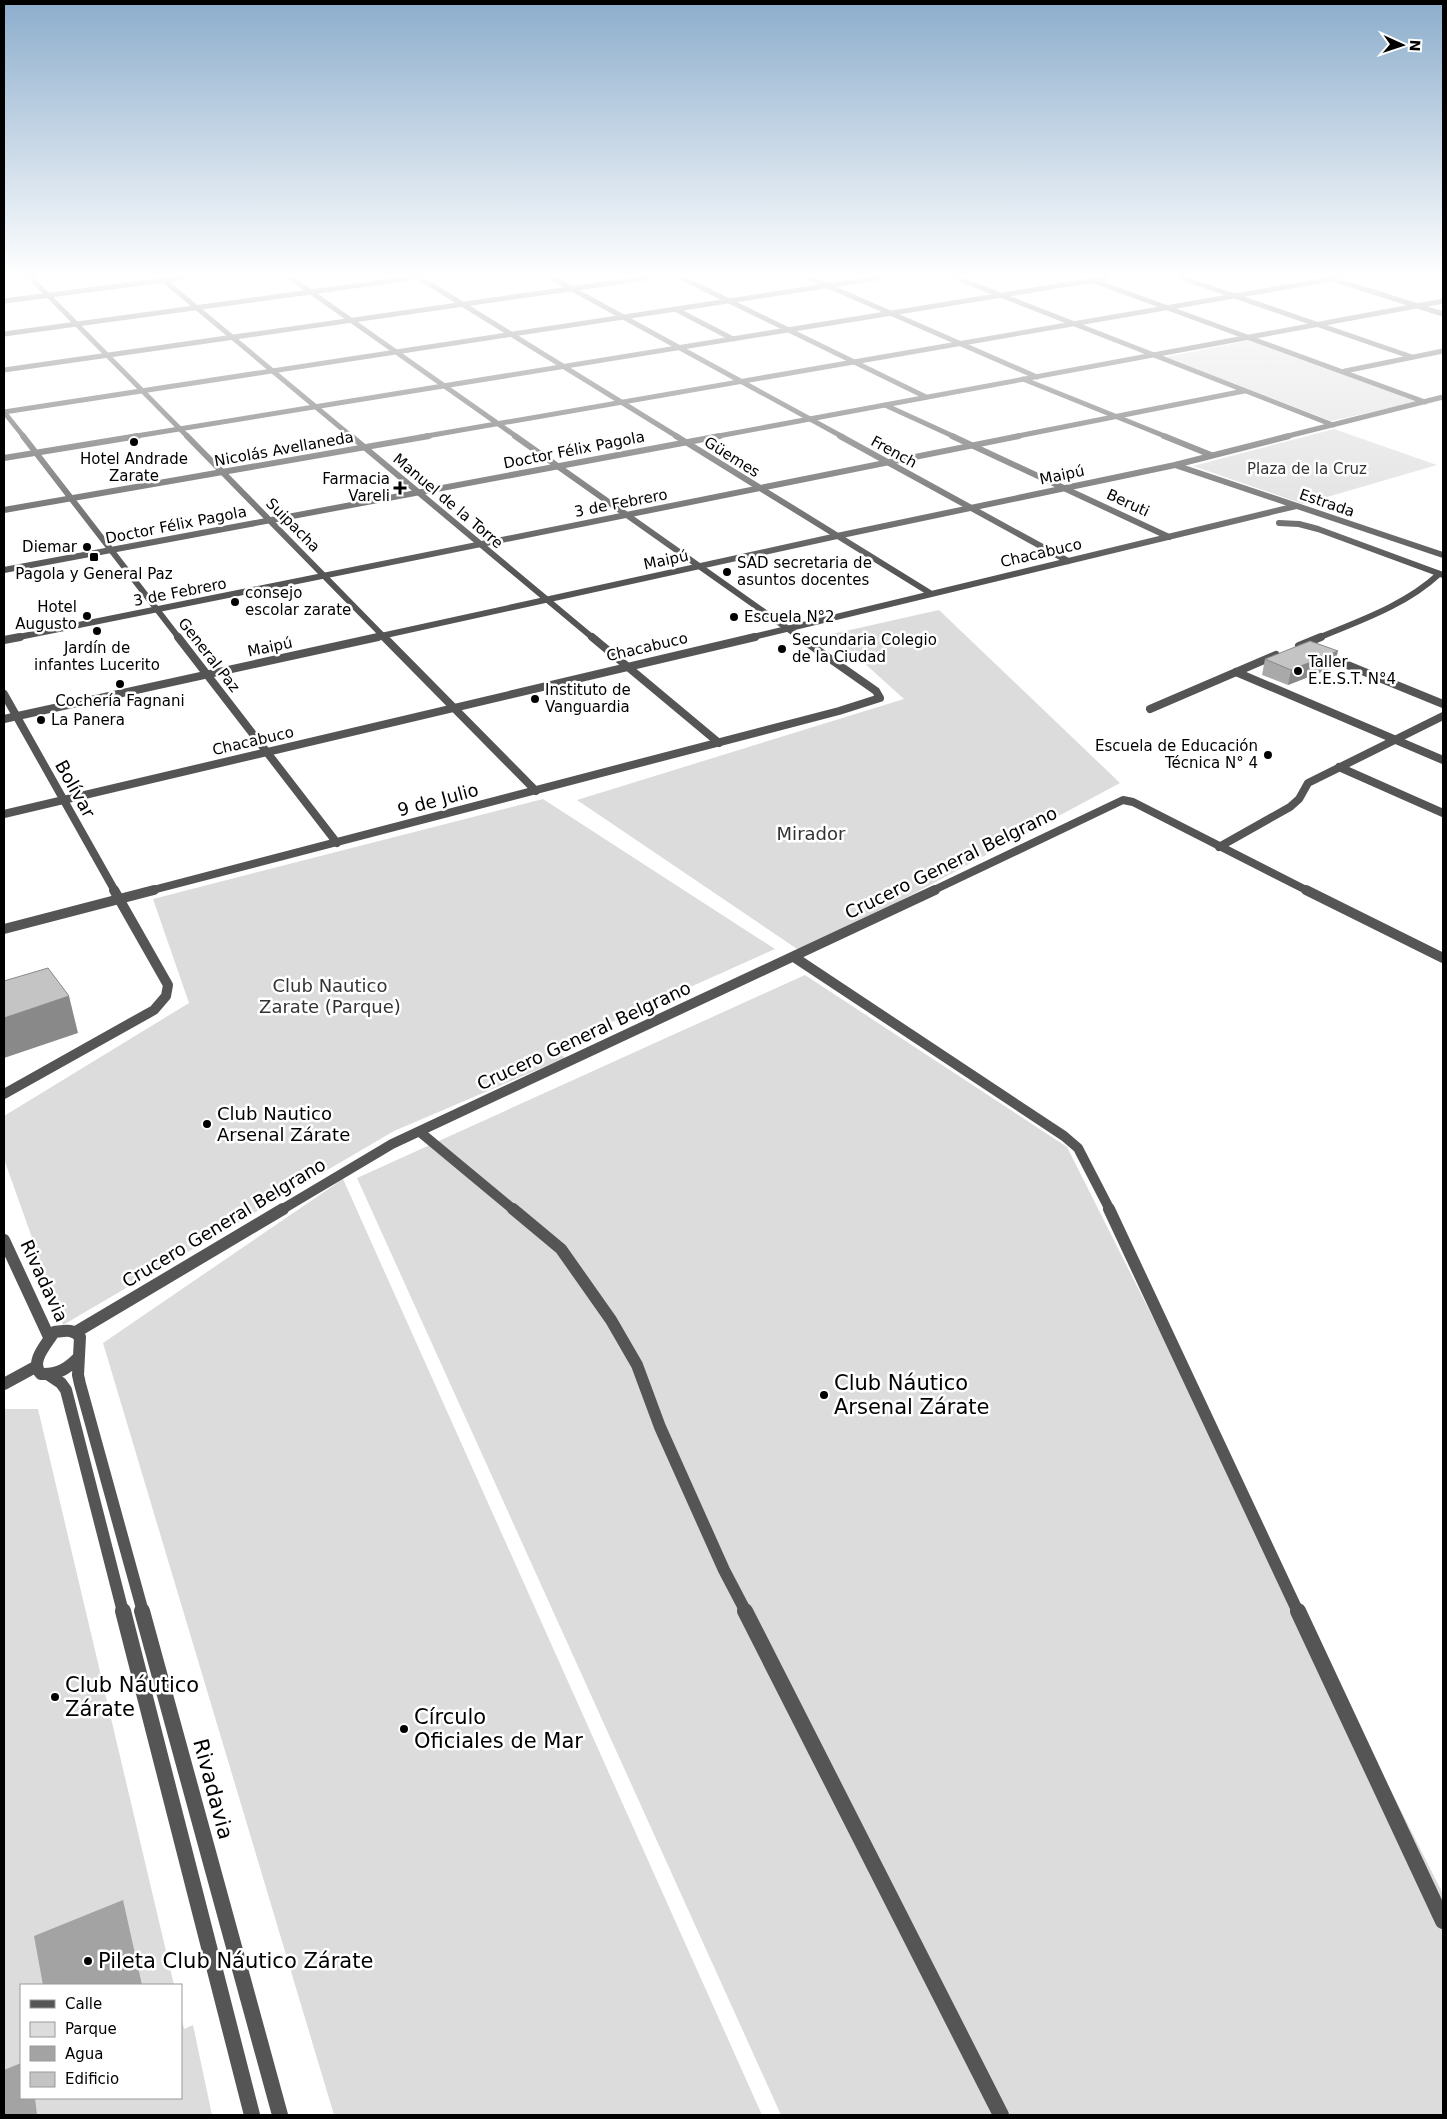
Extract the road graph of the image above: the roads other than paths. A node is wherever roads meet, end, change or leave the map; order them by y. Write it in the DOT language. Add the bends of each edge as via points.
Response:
graph roads {
  1 [pos="128,377"];
  2 [pos="234,377"];
  3 [pos="280,377"];
  4 [pos="431,377"];
  5 [pos="498,377"];
  6 [pos="579,377"];
  7 [pos="731,377"];
  8 [pos="768,377"];
  9 [pos="883,377"];
  10 [pos="1037,377"];
  11 [pos="1209,377"];
  12 [pos="1360,377"];
  13 [pos="1023,379"];
  14 [pos="740,382"];
  15 [pos="444,386"];
  16 [pos="141,391"];
  17 [pos="1244,391"];
  18 [pos="926,397"];
  19 [pos="1443,397"];
  20 [pos="1426,402"];
  21 [pos="621,403"];
  22 [pos="885,404"];
  23 [pos="316,407"];
  24 [pos="4,412"];
  25 [pos="1117,417"];
  26 [pos="808,419"];
  27 [pos="499,424"];
  28 [pos="1333,425"];
  29 [pos="179,429"];
  30 [pos="685,442"];
  31 [pos="973,446"];
  32 [pos="365,447"];
  33 [pos="35,452"];
  34 [pos="1211,455"];
  35 [pos="4,458"];
  36 [pos="888,463"];
  37 [pos="1175,464"];
  38 [pos="558,466"];
  39 [pos="222,472"];
  40 [pos="760,488"];
  41 [pos="1066,488"];
  42 [pos="418,492"];
  43 [pos="70,499"];
  44 [pos="1296,506"];
  45 [pos="970,508"];
  46 [pos="4,510"];
  47 [pos="627,515"];
  48 [pos="269,520"];
  49 [pos="1279,523"];
  50 [pos="837,536"];
  51 [pos="1169,537"];
  52 [pos="481,544"];
  53 [pos="110,550"];
  54 [pos="1443,555"];
  55 [pos="1068,561"];
  56 [pos="700,567"];
  57 [pos="4,570"];
  58 [pos="1441,574"];
  59 [pos="325,576"];
  60 [pos="930,593"];
  61 [pos="548,600"];
  62 [pos="156,610"];
  63 [pos="788,629"];
  64 [pos="383,636"];
  65 [pos="4,640"];
  66 [pos="1299,646"];
  67 [pos="1308,649"];
  68 [pos="1290,650"];
  69 [pos="1281,653"];
  70 [pos="1317,653"];
  71 [pos="627,666"];
  72 [pos="1236,672"];
  73 [pos="207,675"];
  74 [pos="4,694"];
  75 [pos="1443,704"];
  76 [pos="453,708"];
  77 [pos="1150,709"];
  78 [pos="16,716"];
  79 [pos="1443,716"];
  80 [pos="4,719"];
  81 [pos="1395,740"];
  82 [pos="719,743"];
  83 [pos="267,753"];
  84 [pos="1443,760"];
  85 [pos="1338,767"];
  86 [pos="536,791"];
  87 [pos="63,800"];
  88 [pos="1443,813"];
  89 [pos="4,814"];
  90 [pos="337,843"];
  91 [pos="1219,847"];
  92 [pos="118,899"];
  93 [pos="4,929"];
  94 [pos="794,957"];
  95 [pos="1443,958"];
  96 [pos="4,1094"];
  97 [pos="420,1132"];
  98 [pos="4,1240"];
  99 [pos="76,1332"];
  100 [pos="49,1337"];
  101 [pos="78,1358"];
  102 [pos="37,1366"];
  103 [pos="49,1375"];
  104 [pos="4,1384"];
  105 [pos="1443,1922"];
  106 [pos="252,2115"];
  107 [pos="280,2115"];
  108 [pos="1001,2115"];
  1 -- 16 [label="street, Suipacha"];
  2 -- 16 [label="street"];
  3 -- 23 [label="street, Manuel de la Torre"];
  4 -- 15 [label="street"];
  5 -- 15 [label="street"];
  6 -- 21 [label="street, Güemes"];
  7 -- 14 [label="street, French"];
  8 -- 14 [label="street, Nicolás Avellaneda"];
  9 -- 18 [label="street"];
  10 -- 13 [label="street, Doctor Félix Pagola"];
  11 -- 17 [label="street"];
  12 -- 20 [label="street"];
  13 -- 18 [label="street, Doctor Félix Pagola"];
  13 -- 25 [label="street"];
  14 -- 21 [label="street, Nicolás Avellaneda"];
  14 -- 26 [label="street, French"];
  15 -- 23 [label="street"];
  15 -- 27 [label="street"];
  16 -- 24 [label="street"];
  16 -- 29 [label="street, Suipacha"];
  17 -- 25 [label="street, 3 de Febrero"];
  17 -- 28 [label="street"];
  18 -- 22 [label="street, Doctor Félix Pagola"];
  19 -- 20 [label="street"];
  20 -- 28 [label="street"];
  21 -- 27 [label="street, Nicolás Avellaneda"];
  21 -- 30 [label="street, Güemes"];
  22 -- 26 [label="street, Doctor Félix Pagola"];
  22 -- 31 [label="street, Beruti"];
  23 -- 29 [label="street"];
  23 -- 32 [label="street, Manuel de la Torre"];
  24 -- 33 [label="street, General Paz"];
  25 -- 31 [label="street, 3 de Febrero"];
  25 -- 34 [label="street"];
  26 -- 30 [label="street, Doctor Félix Pagola"];
  26 -- 36 [label="street, French"];
  27 -- 32 [label="street, Nicolás Avellaneda"];
  27 -- 38 [label="street"];
  28 -- 34 [label="street, Maipú"];
  29 -- 33 [label="street"];
  29 -- 39 [label="street, Suipacha"];
  30 -- 38 [label="street, Doctor Félix Pagola"];
  30 -- 40 [label="street, Güemes"];
  31 -- 36 [label="street, 3 de Febrero"];
  31 -- 41 [label="street, Beruti"];
  32 -- 39 [label="street, Nicolás Avellaneda"];
  32 -- 42 [label="street, Manuel de la Torre"];
  33 -- 35 [label="street"];
  33 -- 43 [label="street, General Paz"];
  34 -- 37 [label="street, Maipú"];
  36 -- 40 [label="street, 3 de Febrero"];
  36 -- 45 [label="street, French"];
  37 -- 41 [label="street, Maipú"];
  37 -- 44 [label="street, Estrada"];
  38 -- 42 [label="street, Doctor Félix Pagola"];
  38 -- 47 [label="street"];
  39 -- 43 [label="street, Nicolás Avellaneda"];
  39 -- 48 [label="street, Suipacha"];
  40 -- 47 [label="street, 3 de Febrero"];
  40 -- 50 [label="street, Güemes"];
  41 -- 45 [label="street, Maipú"];
  41 -- 51 [label="street, Beruti"];
  42 -- 48 [label="street, Doctor Félix Pagola"];
  42 -- 52 [label="street, Manuel de la Torre"];
  43 -- 46 [label="street, Nicolás Avellaneda"];
  43 -- 53 [label="street, General Paz"];
  44 -- 51 [label="street, Chacabuco"];
  44 -- 54 [label="street, Estrada"];
  45 -- 50 [label="street, Maipú"];
  45 -- 55 [label="street, French"];
  47 -- 52 [label="street, 3 de Febrero"];
  47 -- 56 [label="street"];
  48 -- 53 [label="street, Doctor Félix Pagola"];
  48 -- 59 [label="street, Suipacha"];
  49 -- 58 [label="street" via="1318,529"];
  50 -- 56 [label="street, Maipú"];
  50 -- 60 [label="street, Güemes"];
  51 -- 55 [label="street, Chacabuco"];
  52 -- 59 [label="street, 3 de Febrero"];
  52 -- 61 [label="street, Manuel de la Torre"];
  53 -- 57 [label="street, Doctor Félix Pagola"];
  53 -- 62 [label="street, General Paz"];
  55 -- 60 [label="street, Chacabuco"];
  56 -- 61 [label="street, Maipú"];
  56 -- 63 [label="street"];
  58 -- 66 [label="street" via="1400,600"];
  59 -- 62 [label="street, 3 de Febrero"];
  59 -- 64 [label="street, Suipacha"];
  60 -- 63 [label="street, Chacabuco"];
  61 -- 64 [label="street, Maipú"];
  61 -- 71 [label="street, Manuel de la Torre"];
  62 -- 65 [label="street, 3 de Febrero"];
  62 -- 73 [label="street, General Paz"];
  63 -- 71 [label="street, Chacabuco"];
  63 -- 82 [label="street, 9 de Julio" via="876,691 880,698"];
  64 -- 73 [label="street, Maipú"];
  64 -- 76 [label="street, Suipacha"];
  66 -- 67 [label="street"];
  66 -- 68 [label="street"];
  69 -- 72 [label="street"];
  70 -- 75 [label="street"];
  71 -- 76 [label="street, Chacabuco"];
  71 -- 82 [label="street, Manuel de la Torre"];
  72 -- 77 [label="street"];
  72 -- 81 [label="street"];
  73 -- 78 [label="street, Maipú"];
  73 -- 83 [label="street, General Paz"];
  74 -- 78 [label="street, Bolívar"];
  76 -- 83 [label="street, Chacabuco"];
  76 -- 86 [label="street, Suipacha"];
  78 -- 80 [label="street, Maipú"];
  78 -- 87 [label="street, Bolívar"];
  79 -- 81 [label="street"];
  81 -- 84 [label="street"];
  81 -- 85 [label="street"];
  82 -- 86 [label="street, 9 de Julio"];
  83 -- 87 [label="street, Chacabuco"];
  83 -- 90 [label="street, General Paz"];
  85 -- 88 [label="street"];
  85 -- 91 [label="street" via="1308,784 1290,807"];
  86 -- 90 [label="street, 9 de Julio"];
  87 -- 89 [label="street, Chacabuco"];
  87 -- 92 [label="street, Bolívar"];
  90 -- 92 [label="street, 9 de Julio"];
  91 -- 94 [label="street, Crucero General Belgrano" via="1124,800"];
  91 -- 95 [label="street"];
  92 -- 93 [label="street, 9 de Julio"];
  92 -- 96 [label="street, Bolívar" via="162,972 168,985 166,996 154,1010"];
  94 -- 97 [label="street, Crucero General Belgrano"];
  94 -- 105 [label="street" via="1078,1148"];
  97 -- 99 [label="street, Crucero General Belgrano" via="367,1158"];
  97 -- 108 [label="street" via="561,1249 610,1320 637,1366 660,1427 724,1570"];
  98 -- 100 [label="street, Rivadavia"];
  99 -- 100 [label="street, Rivadavia" via="60,1330"];
  99 -- 101 [label="street, Rivadavia" via="80,1338"];
  100 -- 102 [label="street, Rivadavia"];
  101 -- 103 [label="street" via="69,1368"];
  101 -- 107 [label="street, Rivadavia" via="80,1384"];
  102 -- 103 [label="street" via="41,1374"];
  102 -- 104 [label="street"];
  103 -- 106 [label="street" via="61,1382 66,1390"];
}
